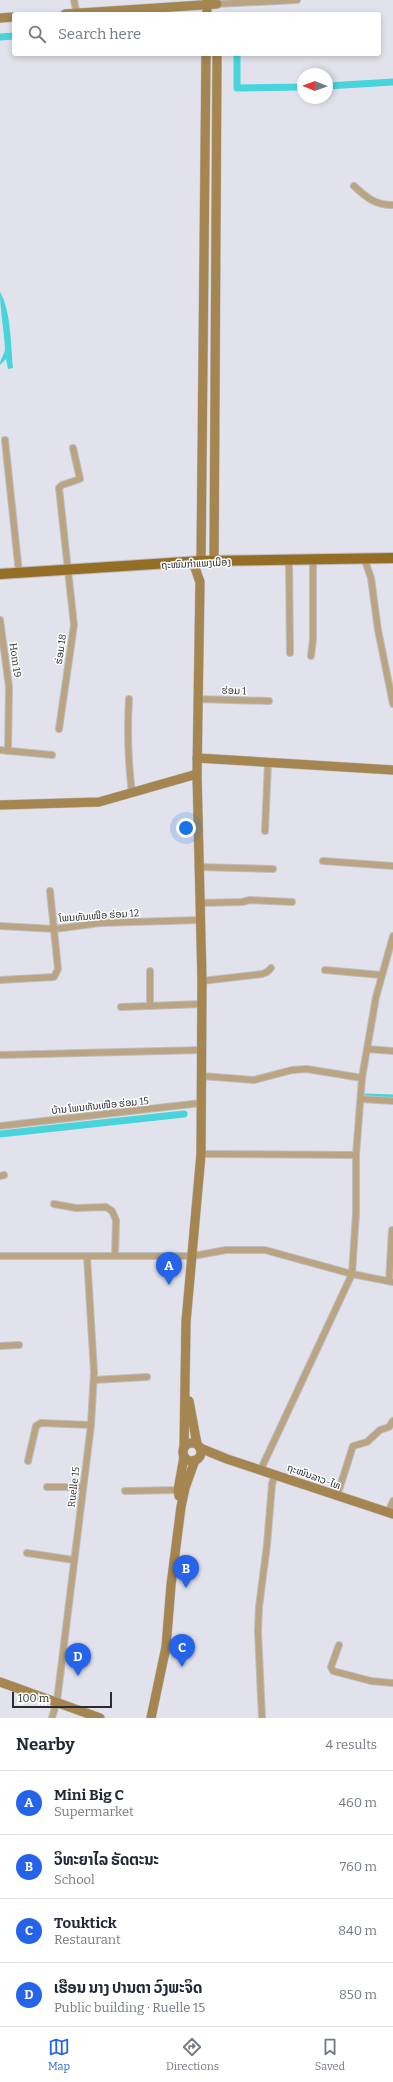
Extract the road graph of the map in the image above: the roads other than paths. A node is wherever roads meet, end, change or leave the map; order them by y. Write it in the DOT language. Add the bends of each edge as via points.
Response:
graph roads {
  1 [pos="74,0"];
  2 [pos="297,0"];
  3 [pos="217,2"];
  4 [pos="207,6"];
  5 [pos="76,10"];
  6 [pos="100,12"];
  7 [pos="12,17"];
  8 [pos="0,18"];
  9 [pos="206,56"];
  10 [pos="217,56"];
  11 [pos="354,186"];
  12 [pos="393,205"];
  13 [pos="5,440"];
  14 [pos="74,448"];
  15 [pos="314,558"];
  16 [pos="364,558"];
  17 [pos="393,558"];
  18 [pos="214,561"];
  19 [pos="289,561"];
  20 [pos="197,562"];
  21 [pos="69,571"];
  22 [pos="19,573"];
  23 [pos="0,574"];
  24 [pos="0,620"];
  25 [pos="290,653"];
  26 [pos="311,656"];
  27 [pos="129,699"];
  28 [pos="198,699"];
  29 [pos="268,701"];
  30 [pos="393,704"];
  31 [pos="59,729"];
  32 [pos="0,750"];
  33 [pos="8,751"];
  34 [pos="52,755"];
  35 [pos="197,758"];
  36 [pos="268,762"];
  37 [pos="393,770"];
  38 [pos="196,774"];
  39 [pos="132,793"];
  40 [pos="0,805"];
  41 [pos="265,830"];
  42 [pos="323,861"];
  43 [pos="393,866"];
  44 [pos="198,867"];
  45 [pos="273,869"];
  46 [pos="50,891"];
  47 [pos="292,902"];
  48 [pos="199,904"];
  49 [pos="200,920"];
  50 [pos="0,926"];
  51 [pos="55,929"];
  52 [pos="393,936"];
  53 [pos="271,968"];
  54 [pos="325,970"];
  55 [pos="150,971"];
  56 [pos="381,974"];
  57 [pos="0,980"];
  58 [pos="202,981"];
  59 [pos="202,1004"];
  60 [pos="150,1006"];
  61 [pos="121,1007"];
  62 [pos="367,1048"];
  63 [pos="202,1050"];
  64 [pos="393,1051"];
  65 [pos="0,1055"];
  66 [pos="202,1076"];
  67 [pos="362,1078"];
  68 [pos="360,1099"];
  69 [pos="393,1101"];
  70 [pos="201,1103"];
  71 [pos="0,1126"];
  72 [pos="201,1154"];
  73 [pos="356,1155"];
  74 [pos="54,1204"];
  75 [pos="392,1230"];
  76 [pos="0,1256"];
  77 [pos="87,1256"];
  78 [pos="115,1256"];
  79 [pos="193,1256"];
  80 [pos="352,1274"];
  81 [pos="391,1282"];
  82 [pos="19,1345"];
  83 [pos="0,1346"];
  84 [pos="186,1374"];
  85 [pos="147,1376"];
  86 [pos="94,1380"];
  87 [pos="393,1421"];
  88 [pos="91,1425"];
  89 [pos="199,1446"];
  90 [pos="184,1452"];
  91 [pos="227,1459"];
  92 [pos="197,1460"];
  93 [pos="28,1461"];
  94 [pos="261,1470"];
  95 [pos="275,1474"];
  96 [pos="46,1487"];
  97 [pos="83,1487"];
  98 [pos="178,1490"];
  99 [pos="124,1491"];
  100 [pos="337,1496"];
  101 [pos="393,1501"];
  102 [pos="181,1507"];
  103 [pos="391,1514"];
  104 [pos="27,1553"];
  105 [pos="74,1560"];
  106 [pos="339,1645"];
  107 [pos="0,1682"];
  108 [pos="393,1683"];
  109 [pos="57,1701"];
  110 [pos="52,1718"];
  111 [pos="100,1718"];
  112 [pos="151,1718"];
  113 [pos="262,1718"];
  1 -- 5 [label="street"];
  2 -- 3 [label="street"];
  3 -- 4 [label="street"];
  4 -- 6 [label="street"];
  7 -- 8 [label="street"];
  9 -- 20 [label="street"];
  10 -- 18 [label="street"];
  11 -- 12 [label="street" via="370,201"];
  13 -- 22 [label="street"];
  14 -- 21 [label="street, ຮ່ອມ 18" via="80,479 59,488"];
  15 -- 16 [label="main road, ຖະໜົນກຳແພງເມືອງ"];
  15 -- 19 [label="main road, ຖະໜົນກຳແພງເມືອງ"];
  15 -- 26 [label="street"];
  16 -- 17 [label="main road, ຖະໜົນກຳແພງເມືອງ"];
  16 -- 30 [label="street" via="371,578 378,630"];
  18 -- 19 [label="main road, ຖະໜົນກຳແພງເມືອງ"];
  18 -- 20 [label="main road, ຖະໜົນກຳແພງເມືອງ"];
  19 -- 25 [label="street"];
  20 -- 21 [label="main road, ຖະໜົນກຳແພງເມືອງ"];
  20 -- 28 [label="street" via="200,582"];
  21 -- 22 [label="main road, ຖະໜົນກຳແພງເມືອງ"];
  21 -- 31 [label="street, ຮ່ອມ 18" via="74,625"];
  22 -- 23 [label="main road, ຖະໜົນກຳແພງເມືອງ"];
  24 -- 33 [label="street, Hom 19" via="9,687"];
  27 -- 39 [label="street" via="128,765"];
  28 -- 29 [label="street, ຮ່ອມ 1"];
  28 -- 35 [label="street"];
  32 -- 33 [label="street"];
  33 -- 34 [label="street"];
  35 -- 36 [label="street"];
  35 -- 38 [label="street"];
  36 -- 37 [label="street"];
  36 -- 41 [label="street"];
  38 -- 39 [label="street"];
  38 -- 44 [label="street"];
  39 -- 40 [label="street" via="99,802"];
  42 -- 43 [label="street"];
  44 -- 45 [label="street"];
  44 -- 48 [label="street"];
  46 -- 51 [label="street"];
  47 -- 48 [label="street" via="250,900"];
  48 -- 49 [label="street"];
  49 -- 51 [label="street, ໂພນທັນເໜືອ ຮ່ອມ 12" via="100,923"];
  49 -- 58 [label="street"];
  50 -- 51 [label="street, ໂພນທັນເໜືອ ຮ່ອມ 12"];
  51 -- 57 [label="street" via="58,969 54,977"];
  52 -- 56 [label="street"];
  53 -- 58 [label="street" via="262,974"];
  54 -- 56 [label="street"];
  55 -- 60 [label="street"];
  56 -- 62 [label="street"];
  58 -- 59 [label="street"];
  59 -- 60 [label="street"];
  59 -- 63 [label="street"];
  60 -- 61 [label="street"];
  62 -- 64 [label="street"];
  62 -- 67 [label="street"];
  63 -- 65 [label="street"];
  63 -- 66 [label="street"];
  66 -- 67 [label="street" via="254,1080 292,1070 307,1069"];
  66 -- 70 [label="street"];
  67 -- 68 [label="street"];
  68 -- 69 [label="street"];
  68 -- 73 [label="street"];
  70 -- 71 [label="street, ບ້ານ ໂພນທັນເໜືອ ຮ່ອມ 15"];
  70 -- 72 [label="street"];
  72 -- 73 [label="street"];
  72 -- 79 [label="street"];
  73 -- 80 [label="street"];
  74 -- 78 [label="street" via="76,1208 106,1207 112,1210 116,1220"];
  75 -- 81 [label="street"];
  76 -- 77 [label="street"];
  77 -- 78 [label="street"];
  77 -- 86 [label="street, Ruelle 15"];
  78 -- 79 [label="street"];
  79 -- 80 [label="street" via="226,1250 265,1250"];
  79 -- 84 [label="street" via="186,1322"];
  80 -- 81 [label="street"];
  80 -- 94 [label="street"];
  82 -- 83 [label="street"];
  84 -- 89 [label="street"];
  84 -- 90 [label="street"];
  85 -- 86 [label="street"];
  86 -- 88 [label="street, Ruelle 15"];
  87 -- 100 [label="street" via="389,1427 380,1430 367,1442 353,1446"];
  88 -- 93 [label="street" via="41,1423 36,1426"];
  88 -- 97 [label="street, Ruelle 15"];
  89 -- 90 [label="street" via="191,1442"];
  89 -- 91 [label="street, ຖະໜົນລາວ-ໄທ"];
  89 -- 92 [label="street" via="201,1454"];
  90 -- 92 [label="street" via="189,1461"];
  90 -- 98 [label="street"];
  91 -- 92 [label="street, ຖະໜົນລາວ-ໄທ"];
  91 -- 94 [label="street, ຖະໜົນລາວ-ໄທ"];
  92 -- 102 [label="street" via="185,1488"];
  94 -- 95 [label="street, ຖະໜົນລາວ-ໄທ"];
  95 -- 100 [label="street, ຖະໜົນລາວ-ໄທ"];
  95 -- 113 [label="street" via="259,1607"];
  96 -- 97 [label="street"];
  97 -- 105 [label="street, Ruelle 15"];
  98 -- 99 [label="street"];
  98 -- 102 [label="street"];
  100 -- 103 [label="street, ຖະໜົນລາວ-ໄທ"];
  101 -- 103 [label="street"];
  102 -- 112 [label="street" via="166,1647"];
  104 -- 105 [label="street"];
  105 -- 109 [label="street, Ruelle 15"];
  106 -- 108 [label="street" via="331,1667 333,1671 371,1681"];
  107 -- 109 [label="street"];
  109 -- 110 [label="street, Ruelle 15"];
  109 -- 111 [label="street"];
}
